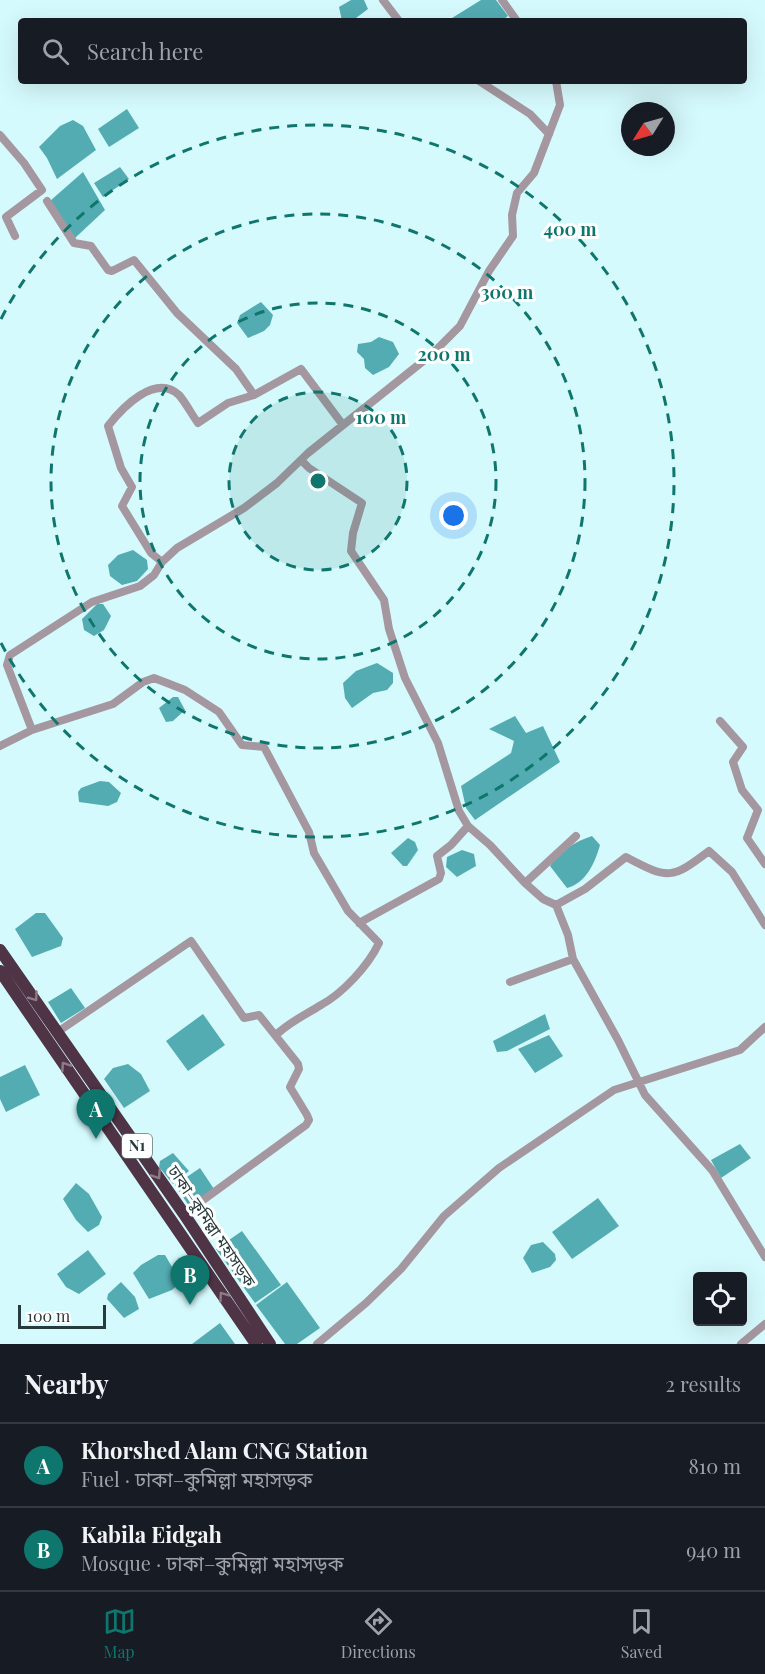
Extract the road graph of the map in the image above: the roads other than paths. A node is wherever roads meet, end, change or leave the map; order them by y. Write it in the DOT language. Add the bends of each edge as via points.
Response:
graph roads {
  1 [pos="383,0"];
  2 [pos="502,0"];
  3 [pos="397,18"];
  4 [pos="515,18"];
  5 [pos="484,84"];
  6 [pos="556,84"];
  7 [pos="549,134"];
  8 [pos="0,135"];
  9 [pos="47,201"];
  10 [pos="15,236"];
  11 [pos="255,395"];
  12 [pos="343,425"];
  13 [pos="301,460"];
  14 [pos="162,562"];
  15 [pos="720,721"];
  16 [pos="32,730"];
  17 [pos="0,746"];
  18 [pos="468,826"];
  19 [pos="576,836"];
  20 [pos="765,864"];
  21 [pos="525,884"];
  22 [pos="555,905"];
  23 [pos="359,923"];
  24 [pos="765,926"];
  25 [pos="0,950"];
  26 [pos="573,959"];
  27 [pos="0,971"];
  28 [pos="510,982"];
  29 [pos="765,1027"];
  30 [pos="59,1031"];
  31 [pos="277,1034"];
  32 [pos="639,1083"];
  33 [pos="184,1214"];
  34 [pos="765,1257"];
  35 [pos="765,1324"];
  36 [pos="256,1344"];
  37 [pos="270,1344"];
  38 [pos="316,1344"];
  39 [pos="741,1344"];
  1 -- 3 [label="street"];
  2 -- 4 [label="street"];
  5 -- 7 [label="street" via="530,114"];
  6 -- 7 [label="street" via="560,105"];
  7 -- 12 [label="street" via="534,173 516,193 513,236 460,326 432,354"];
  8 -- 10 [label="street" via="42,190 6,217"];
  9 -- 11 [label="street" via="74,243 91,246 110,271 134,260 177,314 236,369"];
  11 -- 12 [label="street" via="301,369"];
  11 -- 14 [label="street" via="228,403 198,423 178,394 150,389 129,403 108,426 121,468 132,487 122,506"];
  12 -- 13 [label="street"];
  13 -- 14 [label="street" via="244,508 177,548"];
  13 -- 18 [label="street" via="362,503 351,551 384,600 405,678 438,743 459,811"];
  14 -- 16 [label="street" via="140,586 92,602 6,659"];
  15 -- 20 [label="street" via="743,747 733,762 742,790 758,810 747,838"];
  16 -- 17 [label="street"];
  16 -- 23 [label="street" via="113,705 154,678 185,690 219,712 242,745 264,747 309,832 314,853"];
  18 -- 21 [label="street"];
  18 -- 23 [label="street" via="437,855 439,879"];
  19 -- 21 [label="street"];
  21 -- 22 [label="street"];
  22 -- 24 [label="street" via="585,890 626,857 669,874 680,873 709,850 732,872"];
  22 -- 26 [label="street"];
  23 -- 31 [label="street" via="379,945 343,990"];
  25 -- 30 [label="highway, ঢাকা–কুমিল্লা মহাসড়ক / N1, one-way"];
  26 -- 28 [label="street"];
  26 -- 32 [label="street"];
  36 -- 27 [label="highway, ঢাকা–কুমিল্লা মহাসড়ক / N1, one-way"];
  29 -- 32 [label="street" via="740,1050"];
  30 -- 31 [label="street" via="191,941 244,1018 260,1015"];
  30 -- 33 [label="highway, ঢাকা–কুমিল্লা মহাসড়ক / N1, one-way"];
  31 -- 33 [label="street" via="299,1066 290,1089 309,1120"];
  32 -- 34 [label="street" via="645,1095 712,1170"];
  32 -- 38 [label="street" via="614,1090 469,1191 423,1239 401,1269"];
  33 -- 37 [label="highway, ঢাকা–কুমিল্লা মহাসড়ক / N1"];
  35 -- 39 [label="street"];
}
